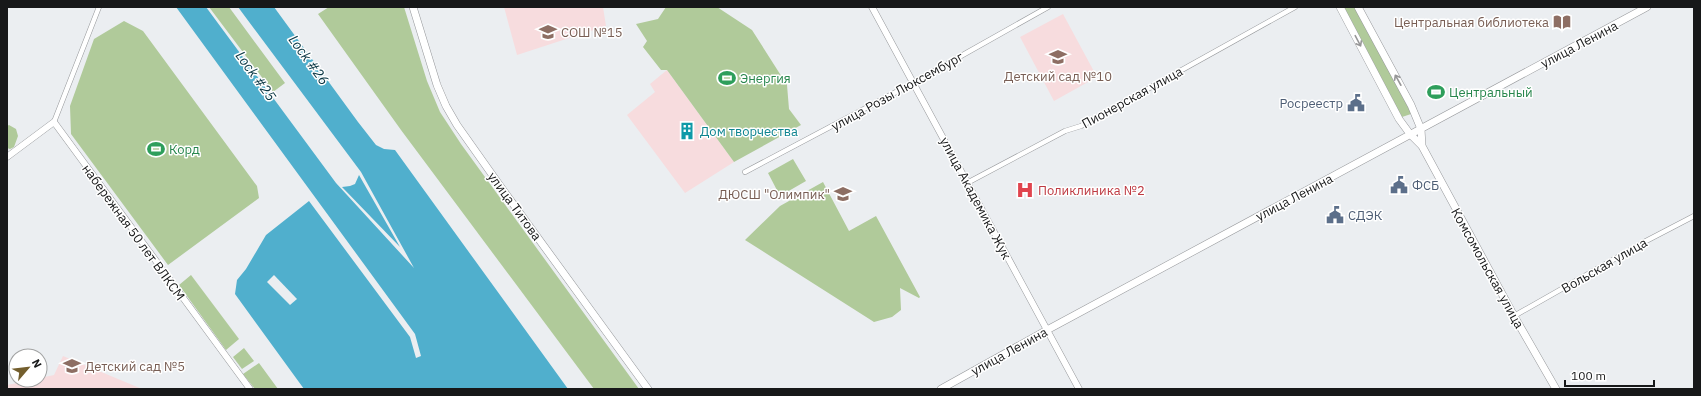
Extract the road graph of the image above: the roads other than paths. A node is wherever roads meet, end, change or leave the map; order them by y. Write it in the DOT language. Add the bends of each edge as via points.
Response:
graph roads {
  1 [pos="99,7"];
  2 [pos="413,7"];
  3 [pos="872,7"];
  4 [pos="1048,7"];
  5 [pos="1295,7"];
  6 [pos="1340,7"];
  7 [pos="1358,7"];
  8 [pos="1647,7"];
  9 [pos="913,83"];
  10 [pos="54,122"];
  11 [pos="1421,129"];
  12 [pos="1410,134"];
  13 [pos="1422,146"];
  14 [pos="7,157"];
  15 [pos="746,172"];
  16 [pos="967,183"];
  17 [pos="1694,216"];
  18 [pos="1514,316"];
  19 [pos="1047,330"];
  20 [pos="250,389"];
  21 [pos="648,389"];
  22 [pos="941,389"];
  23 [pos="1079,389"];
  24 [pos="1556,389"];
  1 -- 10 [label="street"];
  2 -- 21 [label="main road, улица Титова" via="437,85 457,125"];
  3 -- 9 [label="street, улица Академика Жук"];
  4 -- 9 [label="street, улица Розы Люксембург"];
  5 -- 16 [label="street, Пионерская улица" via="1081,126 1065,131"];
  6 -- 12 [label="main road, Комсомольская улица, one-way" via="1399,119"];
  11 -- 7 [label="main road, Комсомольская улица, one-way" via="1411,105"];
  8 -- 11 [label="main road, улица Ленина"];
  9 -- 15 [label="street, улица Розы Люксембург"];
  9 -- 16 [label="street, улица Академика Жук"];
  10 -- 14 [label="street"];
  10 -- 20 [label="street, набережная 50 лет ВЛКСМ"];
  11 -- 12 [label="main road, улица Ленина"];
  11 -- 13 [label="main road, Комсомольская улица"];
  12 -- 13 [label="main road, Комсомольская улица"];
  12 -- 19 [label="main road, улица Ленина"];
  13 -- 18 [label="main road, Комсомольская улица"];
  16 -- 19 [label="street, улица Академика Жук"];
  17 -- 18 [label="street, Вольская улица"];
  18 -- 24 [label="main road, Комсомольская улица"];
  19 -- 22 [label="main road, улица Ленина"];
  19 -- 23 [label="street, улица Академика Жук"];
}
